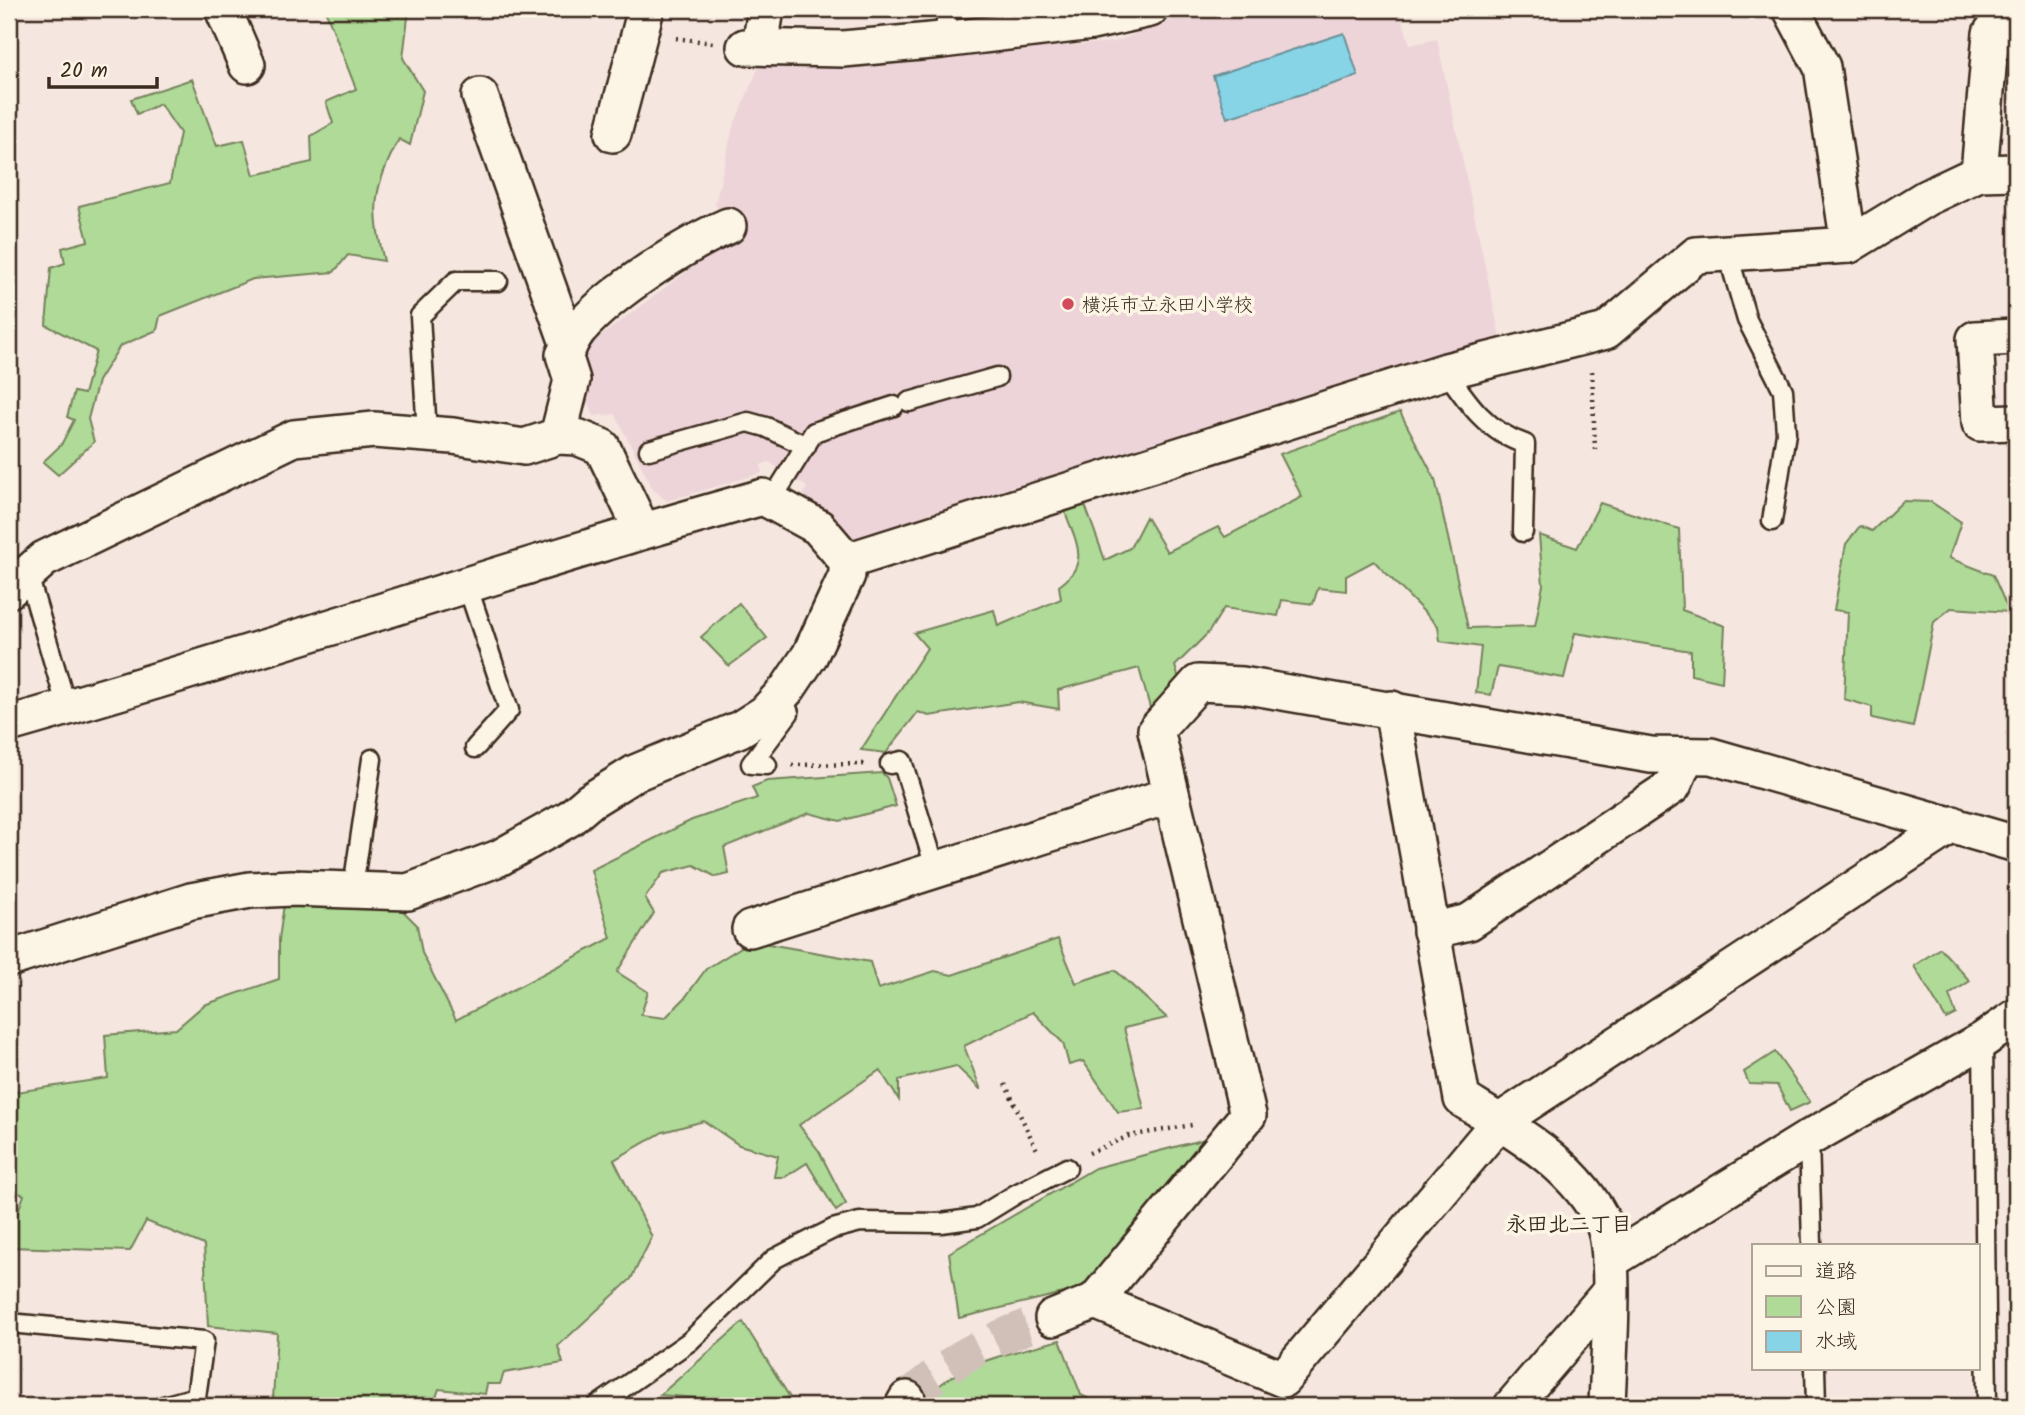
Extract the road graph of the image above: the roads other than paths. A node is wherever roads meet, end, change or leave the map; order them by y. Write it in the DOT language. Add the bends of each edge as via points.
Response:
graph roads {
  1 [pos="223,9"];
  2 [pos="766,9"];
  3 [pos="1791,9"];
  4 [pos="1142,10"];
  5 [pos="2016,19"];
  6 [pos="645,25"];
  7 [pos="945,25"];
  8 [pos="247,65"];
  9 [pos="480,96"];
  10 [pos="613,134"];
  11 [pos="2016,172"];
  12 [pos="1979,173"];
  13 [pos="728,226"];
  14 [pos="1849,245"];
  15 [pos="1727,251"];
  16 [pos="498,281"];
  17 [pos="2016,337"];
  18 [pos="569,346"];
  19 [pos="1446,371"];
  20 [pos="997,377"];
  21 [pos="2016,422"];
  22 [pos="428,434"];
  23 [pos="558,436"];
  24 [pos="806,446"];
  25 [pos="649,450"];
  26 [pos="771,501"];
  27 [pos="1772,522"];
  28 [pos="642,530"];
  29 [pos="1523,532"];
  30 [pos="847,561"];
  31 [pos="18,582"];
  32 [pos="467,584"];
  33 [pos="782,695"];
  34 [pos="67,708"];
  35 [pos="1392,709"];
  36 [pos="9,724"];
  37 [pos="475,748"];
  38 [pos="1686,755"];
  39 [pos="373,759"];
  40 [pos="890,764"];
  41 [pos="767,765"];
  42 [pos="1171,795"];
  43 [pos="1954,824"];
  44 [pos="2016,844"];
  45 [pos="936,870"];
  46 [pos="353,887"];
  47 [pos="750,929"];
  48 [pos="1431,931"];
  49 [pos="9,959"];
  50 [pos="2016,1017"];
  51 [pos="1983,1040"];
  52 [pos="1499,1122"];
  53 [pos="1809,1138"];
  54 [pos="1060,1172"];
  55 [pos="1812,1244"];
  56 [pos="1609,1277"];
  57 [pos="1096,1301"];
  58 [pos="1054,1318"];
  59 [pos="9,1323"];
  60 [pos="1815,1370"];
  61 [pos="163,1406"];
  62 [pos="597,1406"];
  63 [pos="1512,1406"];
  64 [pos="1607,1406"];
  65 [pos="1816,1406"];
  66 [pos="1987,1406"];
  1 -- 8 [label="street"];
  2 -- 7 [label="street" via="752,46 843,49"];
  3 -- 14 [label="street" via="1822,67"];
  4 -- 7 [label="street"];
  5 -- 12 [label="street" via="2002,18 1991,33"];
  6 -- 10 [label="street"];
  9 -- 18 [label="street"];
  11 -- 12 [label="street"];
  12 -- 14 [label="street" via="1926,198"];
  13 -- 18 [label="street" via="699,239 632,284 580,327"];
  14 -- 15 [label="street"];
  15 -- 19 [label="street" via="1696,255 1591,345"];
  15 -- 27 [label="lane" via="1747,320 1783,390 1786,433"];
  16 -- 22 [label="lane" via="456,281 420,316"];
  17 -- 21 [label="street" via="1975,339 1980,423"];
  18 -- 23 [label="street" via="564,355 572,380"];
  19 -- 29 [label="lane" via="1489,426 1525,443"];
  19 -- 30 [label="street"];
  20 -- 24 [label="lane" via="814,432"];
  22 -- 23 [label="street" via="524,447"];
  22 -- 31 [label="street" via="374,430 294,438 44,559"];
  23 -- 28 [label="street" via="577,437 602,447"];
  24 -- 25 [label="lane" via="748,422"];
  24 -- 26 [label="lane"];
  26 -- 28 [label="street" via="763,496"];
  26 -- 30 [label="street" via="818,527"];
  28 -- 32 [label="street"];
  30 -- 33 [label="street" via="847,575 810,654"];
  31 -- 34 [label="lane"];
  32 -- 34 [label="street"];
  32 -- 37 [label="lane" via="509,710"];
  33 -- 41 [label="lane" via="789,713 751,764"];
  33 -- 46 [label="street" via="740,729 635,773 570,818 499,858 408,892"];
  34 -- 36 [label="street"];
  35 -- 38 [label="street" via="1651,755"];
  35 -- 42 [label="street" via="1198,682 1156,730"];
  35 -- 48 [label="street"];
  38 -- 43 [label="street" via="1711,757"];
  38 -- 48 [label="street" via="1673,786 1469,922"];
  39 -- 46 [label="lane"];
  40 -- 45 [label="lane" via="902,761"];
  42 -- 45 [label="street"];
  42 -- 57 [label="street" via="1248,1115"];
  43 -- 44 [label="street"];
  43 -- 52 [label="street"];
  45 -- 47 [label="street"];
  46 -- 49 [label="street" via="250,890 191,901"];
  48 -- 52 [label="street" via="1462,1100"];
  50 -- 51 [label="street"];
  51 -- 53 [label="street"];
  51 -- 66 [label="lane"];
  52 -- 56 [label="street" via="1531,1142 1578,1187 1604,1226"];
  52 -- 57 [label="street" via="1283,1380"];
  53 -- 55 [label="lane"];
  53 -- 56 [label="street"];
  54 -- 62 [label="lane" via="977,1218 941,1223 860,1222 801,1245 774,1259 690,1341"];
  56 -- 63 [label="street"];
  56 -- 64 [label="street"];
  57 -- 58 [label="street"];
  59 -- 61 [label="lane" via="204,1341 196,1397"];
  60 -- 65 [label="lane"];
}
